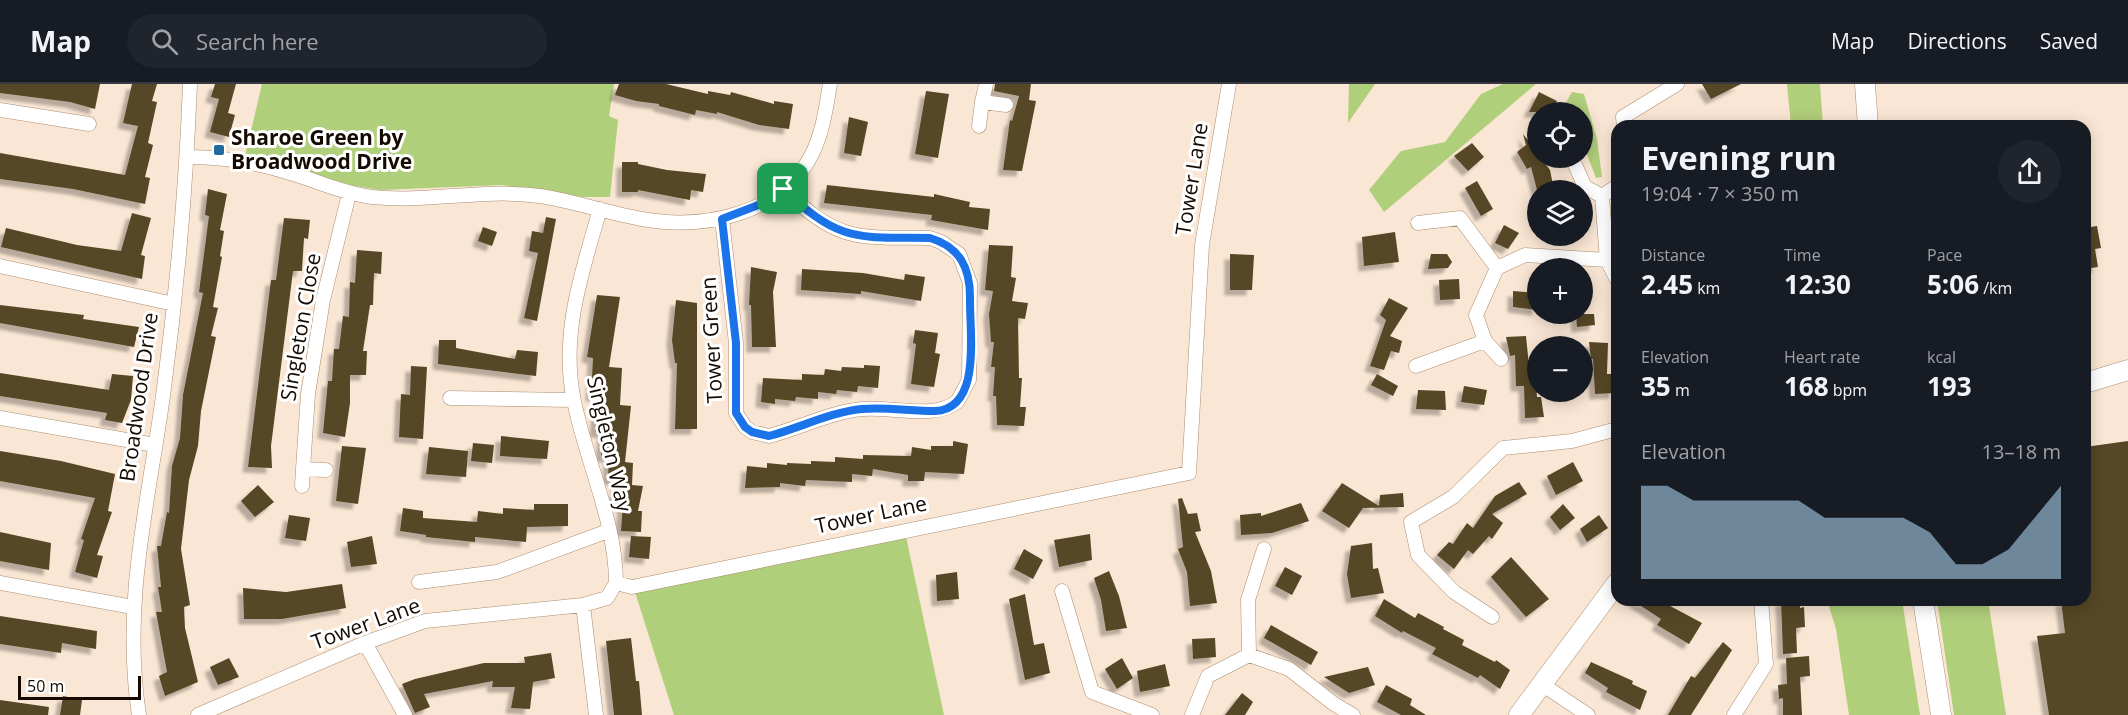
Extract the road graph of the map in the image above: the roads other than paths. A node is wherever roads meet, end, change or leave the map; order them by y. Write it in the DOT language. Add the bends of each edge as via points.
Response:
graph roads {
  1 [pos="190,84"];
  2 [pos="830,84"];
  3 [pos="986,84"];
  4 [pos="1229,84"];
  5 [pos="1677,84"];
  6 [pos="1865,84"];
  7 [pos="982,102"];
  8 [pos="1006,105"];
  9 [pos="0,110"];
  10 [pos="1623,120"];
  11 [pos="1868,120"];
  12 [pos="89,124"];
  13 [pos="979,126"];
  14 [pos="187,157"];
  15 [pos="1576,168"];
  16 [pos="783,189"];
  17 [pos="1611,190"];
  18 [pos="349,194"];
  19 [pos="1602,196"];
  20 [pos="600,209"];
  21 [pos="722,219"];
  22 [pos="1418,223"];
  23 [pos="1607,260"];
  24 [pos="0,266"];
  25 [pos="1497,268"];
  26 [pos="1611,268"];
  27 [pos="174,304"];
  28 [pos="1485,341"];
  29 [pos="1502,359"];
  30 [pos="1416,366"];
  31 [pos="2128,370"];
  32 [pos="2091,381"];
  33 [pos="450,398"];
  34 [pos="573,400"];
  35 [pos="0,418"];
  36 [pos="1611,431"];
  37 [pos="155,445"];
  38 [pos="303,469"];
  39 [pos="326,470"];
  40 [pos="302,486"];
  41 [pos="608,531"];
  42 [pos="1264,549"];
  43 [pos="419,582"];
  44 [pos="0,583"];
  45 [pos="616,583"];
  46 [pos="1062,591"];
  47 [pos="1611,591"];
  48 [pos="583,604"];
  49 [pos="1761,606"];
  50 [pos="1924,606"];
  51 [pos="133,607"];
  52 [pos="1492,617"];
  53 [pos="365,643"];
  54 [pos="1249,656"];
  55 [pos="1543,685"];
  56 [pos="139,715"];
  57 [pos="198,715"];
  58 [pos="405,715"];
  59 [pos="596,715"];
  60 [pos="1152,715"];
  61 [pos="1191,715"];
  62 [pos="1353,715"];
  63 [pos="1519,715"];
  64 [pos="1588,715"];
  65 [pos="1734,715"];
  66 [pos="1941,715"];
  1 -- 14 [label="street, Broadwood Drive"];
  2 -- 16 [label="street" via="821,131 811,156"];
  3 -- 7 [label="street"];
  4 -- 45 [label="street, Tower Lane" via="1202,245 1189,473 633,587"];
  5 -- 10 [label="street"];
  6 -- 11 [label="street"];
  7 -- 8 [label="street"];
  7 -- 13 [label="street"];
  9 -- 12 [label="street"];
  14 -- 18 [label="street" via="216,157 269,166"];
  14 -- 27 [label="street, Broadwood Drive"];
  15 -- 19 [label="street" via="1585,187"];
  16 -- 21 [label="street" via="761,204"];
  16 -- 21 [label="street, Tower Green" via="831,228 859,237 930,238 959,254 970,282 969,370 967,388 957,402 935,411 880,408 844,412 769,436 745,427 736,413 736,343"];
  17 -- 19 [label="street"];
  18 -- 20 [label="street" via="413,198 510,193"];
  18 -- 38 [label="street, Singleton Close" via="321,312 308,394"];
  19 -- 23 [label="street"];
  20 -- 21 [label="street" via="670,223"];
  20 -- 34 [label="street, Singleton Way" via="582,264 571,326"];
  22 -- 25 [label="street" via="1460,218"];
  23 -- 25 [label="street" via="1525,255"];
  23 -- 26 [label="street"];
  24 -- 27 [label="street"];
  25 -- 28 [label="street" via="1476,315"];
  27 -- 37 [label="street, Broadwood Drive"];
  28 -- 29 [label="street"];
  28 -- 30 [label="street"];
  31 -- 32 [label="street"];
  33 -- 34 [label="street"];
  34 -- 41 [label="street, Singleton Way"];
  35 -- 37 [label="street"];
  36 -- 52 [label="street" via="1572,441 1503,448 1453,498 1411,522 1418,555 1454,592"];
  37 -- 51 [label="street, Broadwood Drive" via="137,551"];
  38 -- 39 [label="street"];
  38 -- 40 [label="street, Singleton Close"];
  41 -- 43 [label="street" via="497,572"];
  41 -- 45 [label="street, Singleton Way"];
  42 -- 54 [label="street" via="1248,600"];
  44 -- 51 [label="street"];
  45 -- 48 [label="street, Tower Lane" via="607,598"];
  46 -- 60 [label="street" via="1092,692"];
  47 -- 55 [label="street"];
  48 -- 53 [label="street, Tower Lane" via="425,621"];
  48 -- 59 [label="street"];
  49 -- 65 [label="street" via="1766,664"];
  50 -- 66 [label="street"];
  51 -- 56 [label="street, Broadwood Drive"];
  53 -- 57 [label="street, Tower Lane"];
  53 -- 58 [label="street"];
  54 -- 61 [label="street" via="1208,676"];
  54 -- 62 [label="street" via="1289,669"];
  55 -- 63 [label="street"];
  55 -- 64 [label="street"];
}
